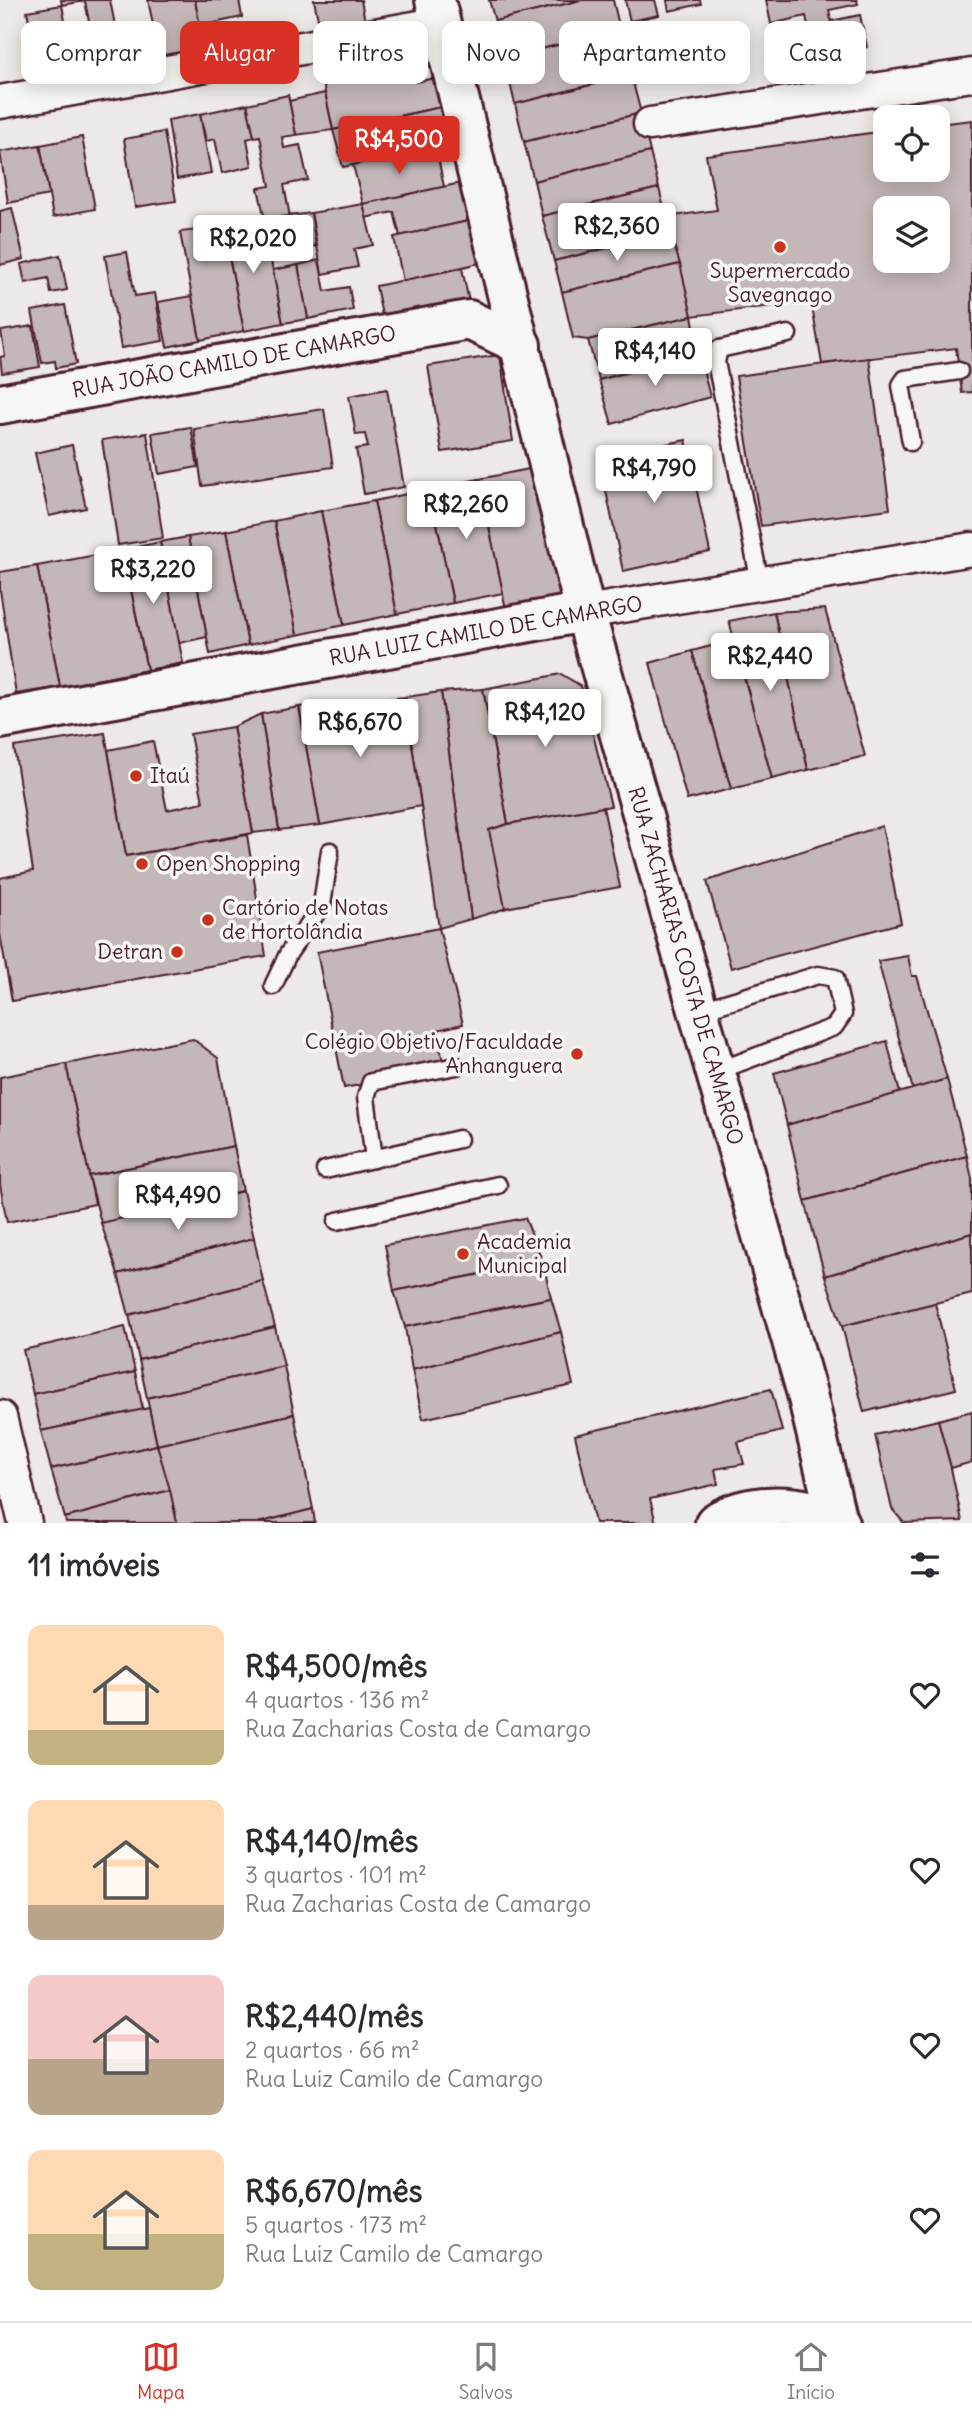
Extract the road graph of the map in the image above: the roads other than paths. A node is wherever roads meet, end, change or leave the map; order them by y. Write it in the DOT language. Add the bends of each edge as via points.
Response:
graph roads {
  1 [pos="439,11"];
  2 [pos="972,75"];
  3 [pos="0,102"];
  4 [pos="650,124"];
  5 [pos="499,257"];
  6 [pos="470,320"];
  7 [pos="788,334"];
  8 [pos="521,345"];
  9 [pos="959,370"];
  10 [pos="0,404"];
  11 [pos="911,442"];
  12 [pos="972,549"];
  13 [pos="760,583"];
  14 [pos="585,612"];
  15 [pos="0,719"];
  16 [pos="330,851"];
  17 [pos="273,986"];
  18 [pos="698,1011"];
  19 [pos="457,1066"];
  20 [pos="715,1072"];
  21 [pos="459,1139"];
  22 [pos="374,1159"];
  23 [pos="325,1170"];
  24 [pos="498,1185"];
  25 [pos="337,1221"];
  26 [pos="0,1418"];
  27 [pos="838,1522"];
  28 [pos="25,1523"];
  29 [pos="715,1523"];
  1 -- 3 [label="street"];
  1 -- 5 [label="main road, RUA ZACHARIAS COSTA DE CAMARGO"];
  2 -- 4 [label="street"];
  5 -- 6 [label="main road"];
  5 -- 8 [label="main road, RUA ZACHARIAS COSTA DE CAMARGO"];
  6 -- 8 [label="main road"];
  6 -- 10 [label="main road, RUA JOÃO CAMILO DE CAMARGO"];
  7 -- 13 [label="lane" via="719,349 716,362"];
  8 -- 14 [label="main road, RUA ZACHARIAS COSTA DE CAMARGO"];
  9 -- 11 [label="lane" via="905,379 901,385"];
  12 -- 13 [label="street, RUA LUIZ CAMILO DE CAMARGO"];
  13 -- 14 [label="street, RUA LUIZ CAMILO DE CAMARGO"];
  14 -- 15 [label="main road, RUA LUIZ CAMILO DE CAMARGO"];
  14 -- 18 [label="main road, RUA ZACHARIAS COSTA DE CAMARGO"];
  16 -- 17 [label="lane" via="322,905 288,954"];
  18 -- 20 [label="main road, RUA ZACHARIAS COSTA DE CAMARGO"];
  18 -- 20 [label="lane" via="818,975 835,978 843,1014 834,1027"];
  19 -- 22 [label="lane" via="371,1083 366,1097"];
  20 -- 27 [label="main road, RUA ZACHARIAS COSTA DE CAMARGO" via="807,1394"];
  21 -- 22 [label="lane"];
  22 -- 23 [label="lane"];
  24 -- 25 [label="lane"];
  26 -- 28 [label="street"];
  27 -- 29 [label="main road" via="783,1506 755,1508"];
}
